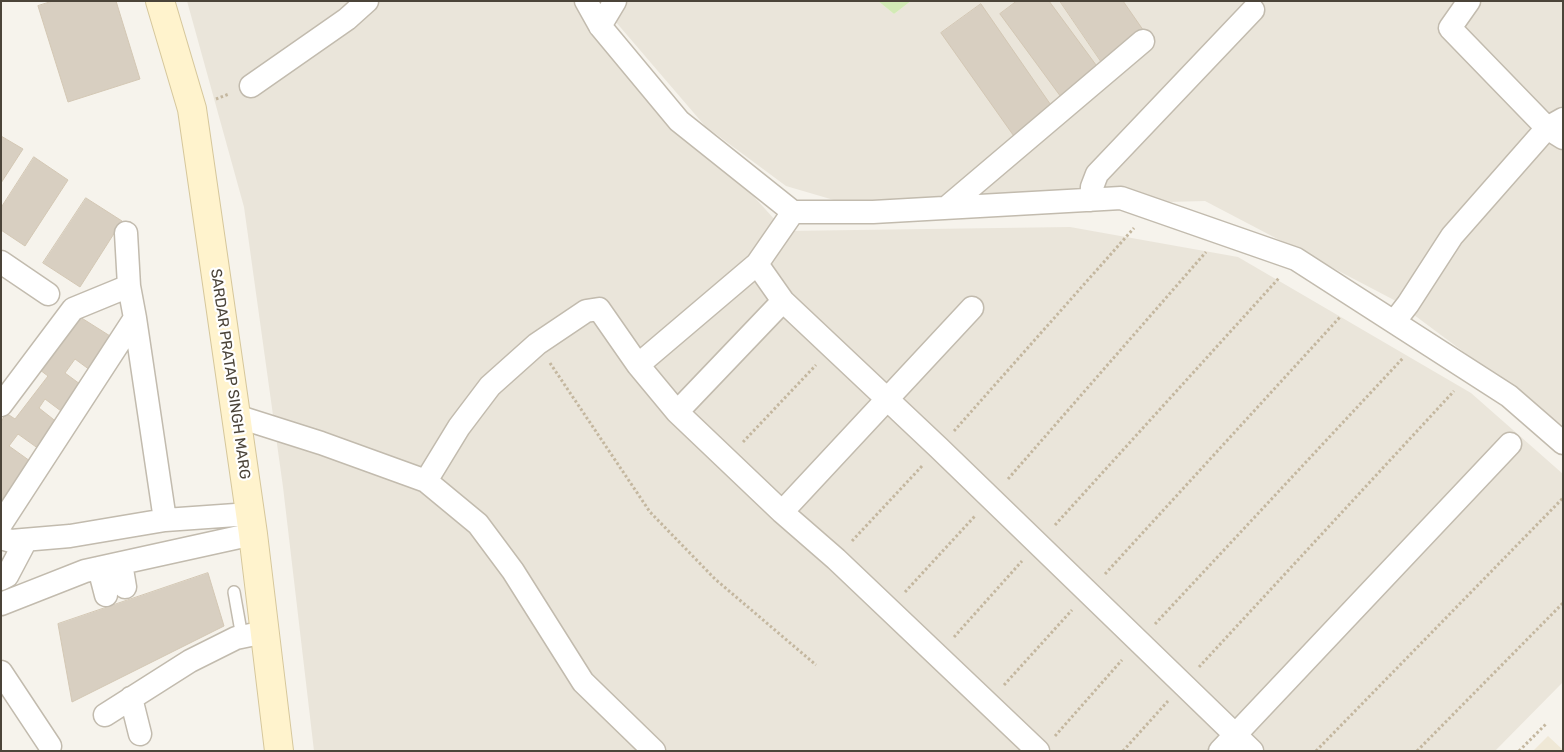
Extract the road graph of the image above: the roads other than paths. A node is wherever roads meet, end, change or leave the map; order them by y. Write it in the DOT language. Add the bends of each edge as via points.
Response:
graph roads {
  1 [pos="160,1"];
  2 [pos="367,1"];
  3 [pos="586,1"];
  4 [pos="615,1"];
  5 [pos="1469,1"];
  6 [pos="1253,10"];
  7 [pos="600,26"];
  8 [pos="1143,41"];
  9 [pos="251,86"];
  10 [pos="1558,128"];
  11 [pos="1091,200"];
  12 [pos="946,208"];
  13 [pos="793,212"];
  14 [pos="126,233"];
  15 [pos="1,262"];
  16 [pos="757,264"];
  17 [pos="129,286"];
  18 [pos="48,294"];
  19 [pos="783,301"];
  20 [pos="972,308"];
  21 [pos="135,318"];
  22 [pos="1394,322"];
  23 [pos="638,365"];
  24 [pos="886,400"];
  25 [pos="1,405"];
  26 [pos="677,412"];
  27 [pos="236,416"];
  28 [pos="1563,443"];
  29 [pos="1510,444"];
  30 [pos="426,481"];
  31 [pos="782,512"];
  32 [pos="165,520"];
  33 [pos="1,524"];
  34 [pos="252,524"];
  35 [pos="1,538"];
  36 [pos="26,540"];
  37 [pos="121,563"];
  38 [pos="99,568"];
  39 [pos="1,579"];
  40 [pos="234,592"];
  41 [pos="1,604"];
  42 [pos="254,634"];
  43 [pos="1,672"];
  44 [pos="131,698"];
  45 [pos="105,715"];
  46 [pos="140,734"];
  47 [pos="1236,734"];
  48 [pos="1047,744"];
  49 [pos="50,746"];
  50 [pos="279,751"];
  51 [pos="654,751"];
  52 [pos="1220,751"];
  53 [pos="1252,751"];
  1 -- 27 [label="main road, SARDAR PRATAP SINGH MARG" via="192,109"];
  2 -- 9 [label="street" via="347,19"];
  3 -- 7 [label="street"];
  4 -- 7 [label="street"];
  5 -- 10 [label="street" via="1450,28"];
  6 -- 11 [label="street" via="1097,174"];
  7 -- 13 [label="street" via="679,121"];
  8 -- 12 [label="street"];
  10 -- 22 [label="street" via="1452,236"];
  11 -- 12 [label="street"];
  11 -- 22 [label="street" via="1121,198 1296,259"];
  12 -- 13 [label="street"];
  13 -- 16 [label="street"];
  14 -- 17 [label="street"];
  15 -- 18 [label="street"];
  16 -- 19 [label="street"];
  16 -- 23 [label="street"];
  17 -- 21 [label="street"];
  17 -- 25 [label="street" via="73,309"];
  19 -- 24 [label="street"];
  19 -- 26 [label="street"];
  20 -- 24 [label="street"];
  21 -- 32 [label="street"];
  21 -- 33 [label="street"];
  22 -- 28 [label="street" via="1509,396"];
  23 -- 26 [label="street"];
  23 -- 30 [label="street" via="599,309 586,311 537,344 490,386 459,427"];
  24 -- 31 [label="street"];
  24 -- 47 [label="street"];
  26 -- 31 [label="street"];
  27 -- 30 [label="street"];
  27 -- 34 [label="main road, SARDAR PRATAP SINGH MARG"];
  29 -- 47 [label="street"];
  30 -- 51 [label="street" via="478,524 513,571 583,682"];
  31 -- 48 [label="street" via="988,702"];
  32 -- 34 [label="street"];
  32 -- 36 [label="street"];
  34 -- 37 [label="street"];
  34 -- 42 [label="main road, SARDAR PRATAP SINGH MARG"];
  35 -- 36 [label="street"];
  36 -- 39 [label="street" via="8,576"];
  37 -- 38 [label="street"];
  37 -- 38 [label="street" via="116,591"];
  38 -- 41 [label="street"];
  40 -- 42 [label="lane"];
  42 -- 44 [label="street" via="236,638 190,661"];
  42 -- 50 [label="main road, SARDAR PRATAP SINGH MARG"];
  43 -- 49 [label="street"];
  44 -- 45 [label="street"];
  44 -- 46 [label="street"];
  47 -- 52 [label="street"];
  47 -- 53 [label="street"];
}
